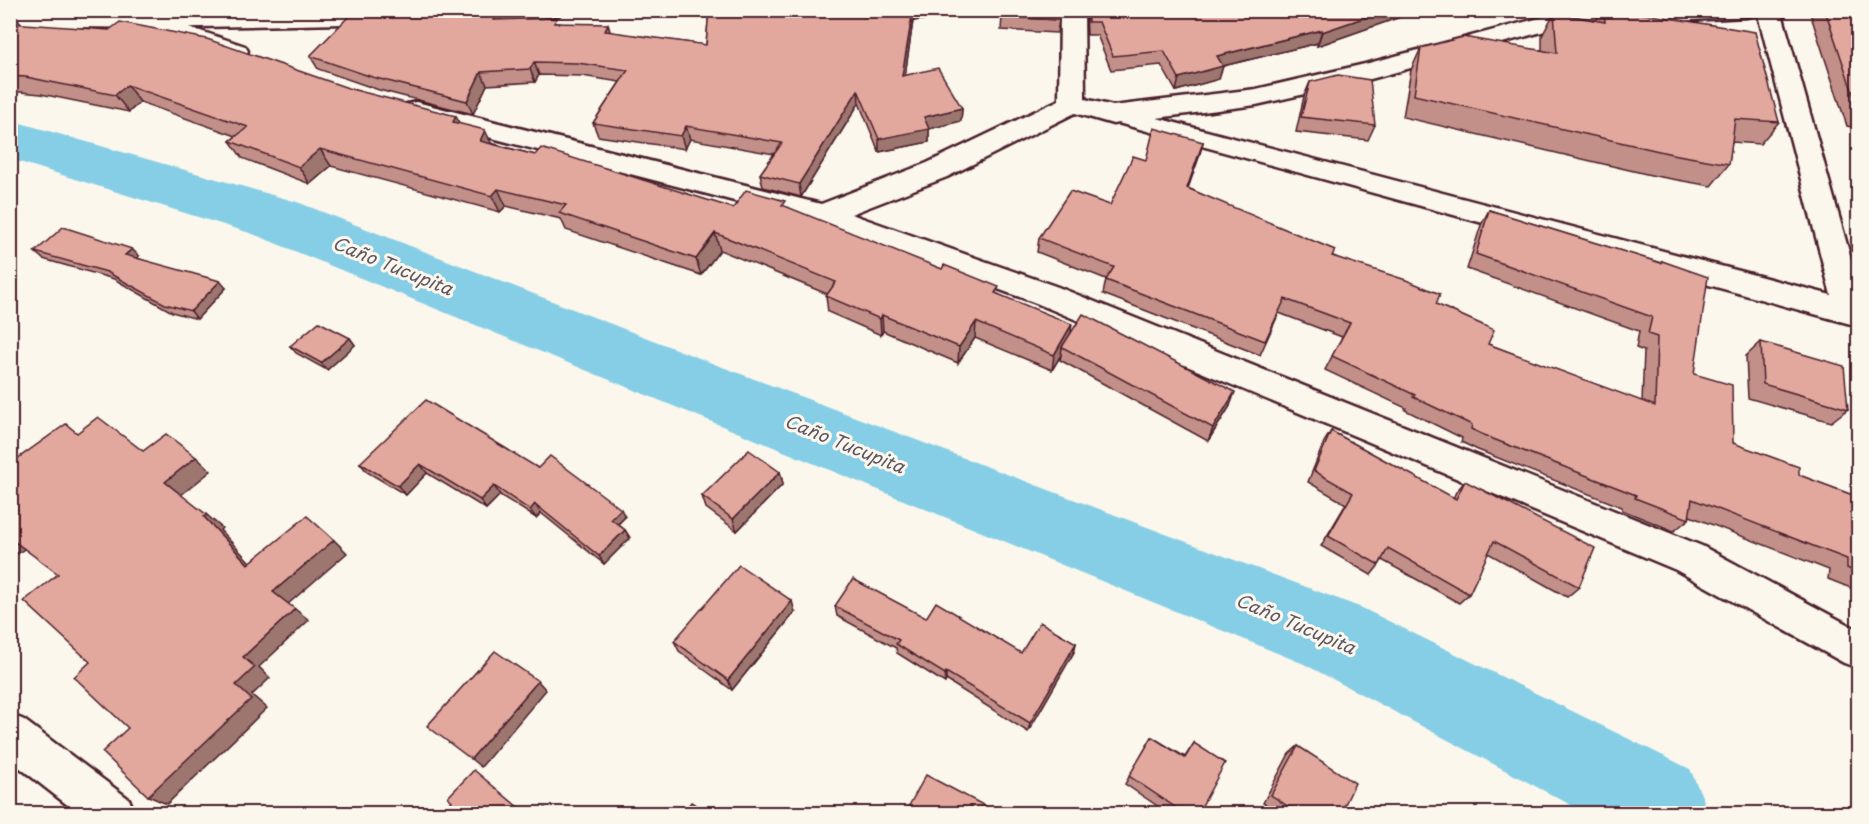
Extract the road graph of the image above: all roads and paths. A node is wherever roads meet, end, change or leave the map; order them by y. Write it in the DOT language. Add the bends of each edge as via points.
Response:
graph roads {
  1 [pos="551,10"];
  2 [pos="1072,10"];
  3 [pos="1746,10"];
  4 [pos="1769,10"];
  5 [pos="10,19"];
  6 [pos="150,21"];
  7 [pos="260,60"];
  8 [pos="393,104"];
  9 [pos="1072,104"];
  10 [pos="1113,115"];
  11 [pos="822,214"];
  12 [pos="1855,313"];
  13 [pos="1858,650"];
  14 [pos="10,734"];
  15 [pos="114,813"];
  1 -- 6 [label="street" via="527,14"];
  2 -- 9 [label="street"];
  3 -- 10 [label="street" via="1559,20 1367,72 1256,97"];
  4 -- 12 [label="street"];
  5 -- 6 [label="street"];
  6 -- 7 [label="street"];
  8 -- 11 [label="street"];
  9 -- 10 [label="street"];
  9 -- 11 [label="street" via="937,170"];
  10 -- 12 [label="street"];
  11 -- 13 [label="street" via="1047,295 1689,558"];
  14 -- 15 [label="street"];
}
